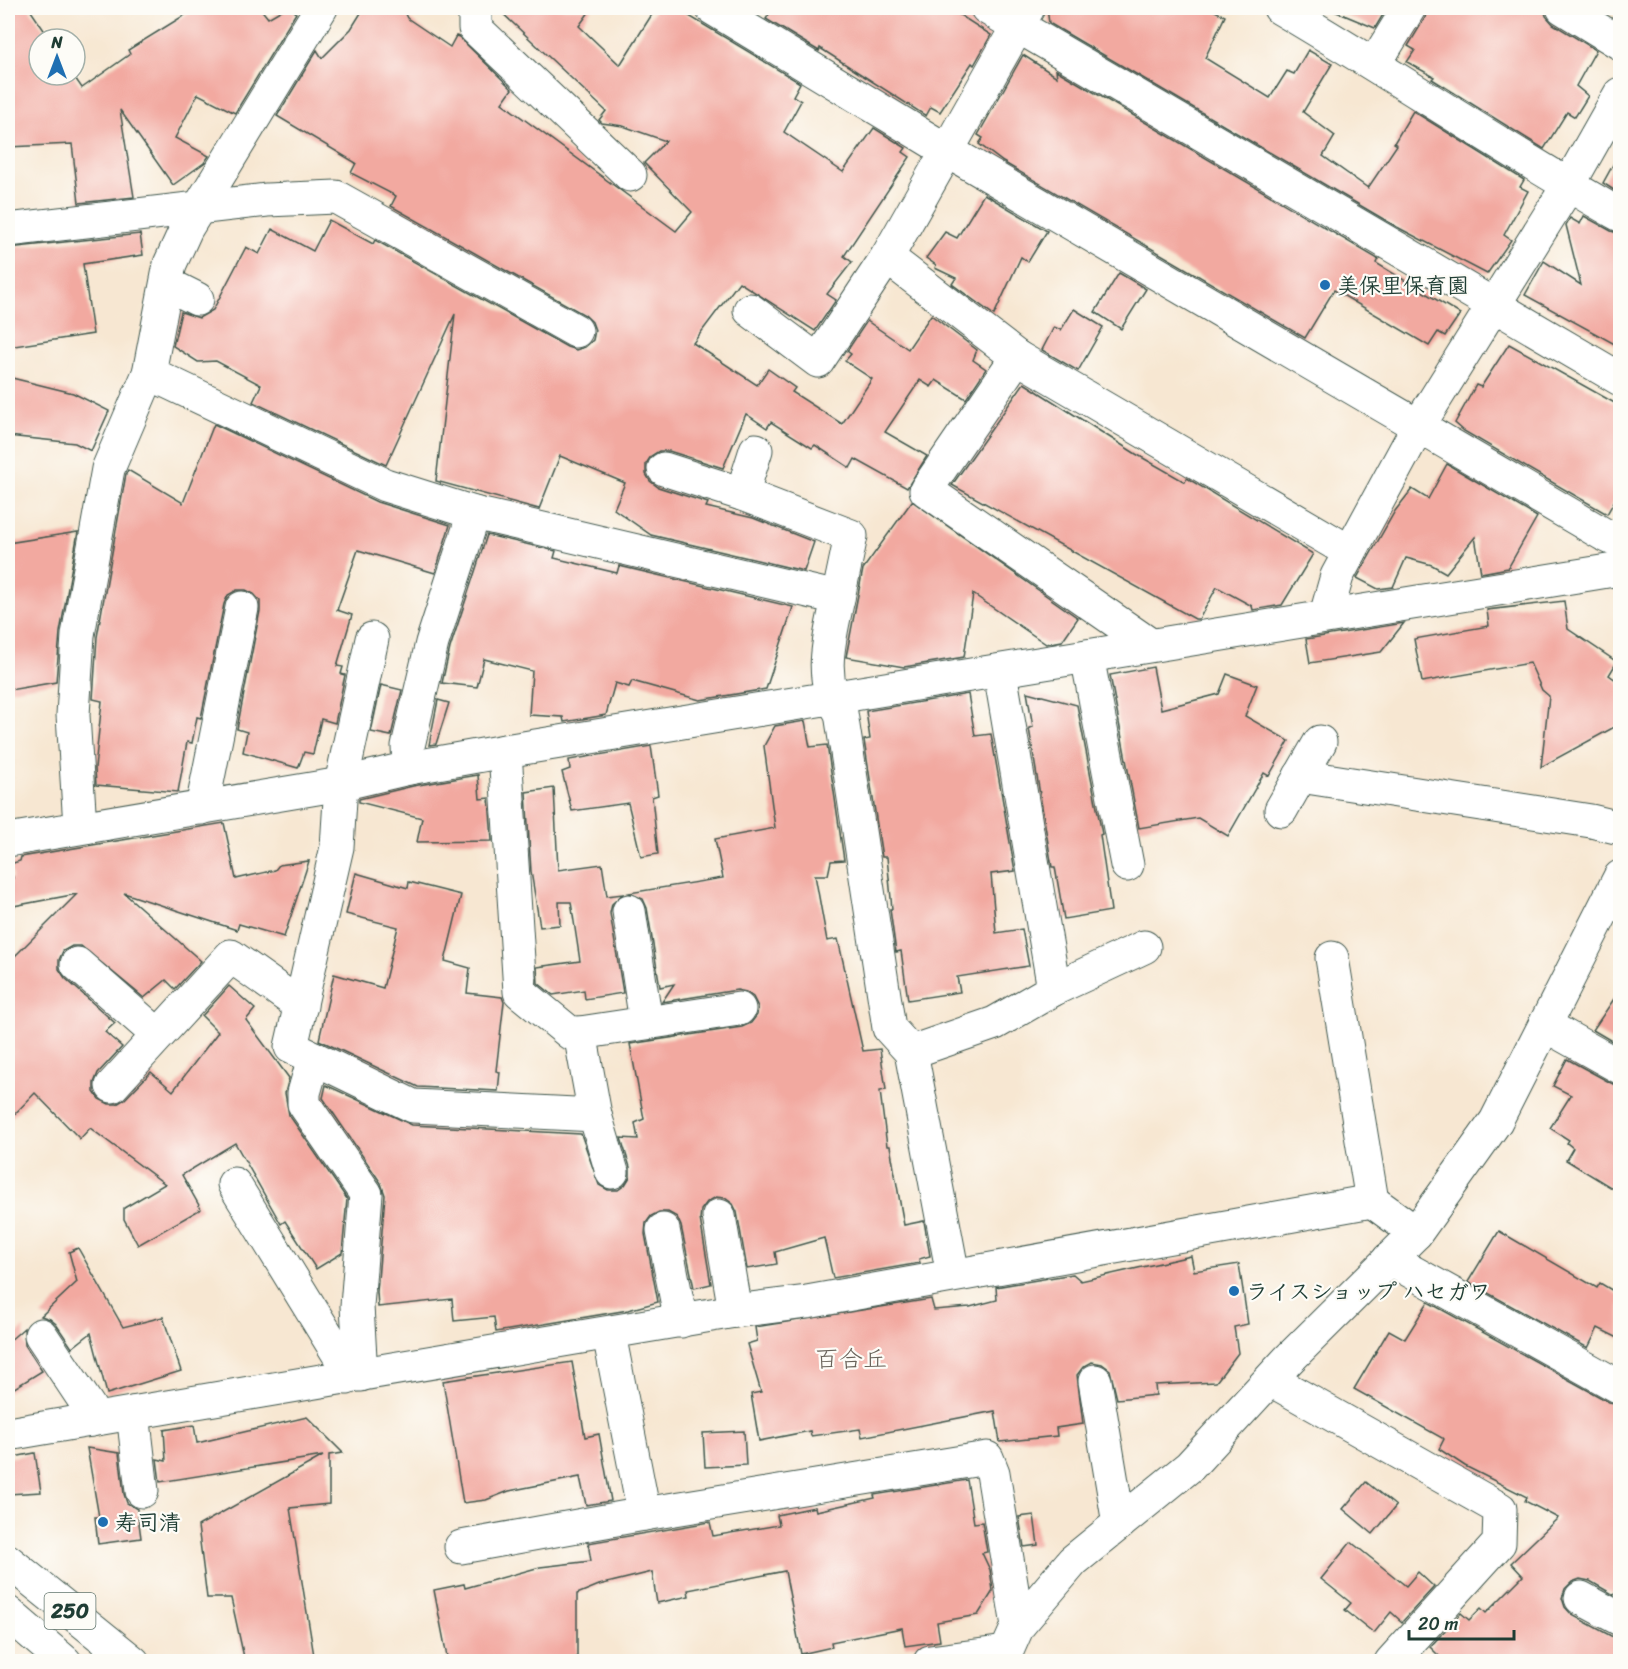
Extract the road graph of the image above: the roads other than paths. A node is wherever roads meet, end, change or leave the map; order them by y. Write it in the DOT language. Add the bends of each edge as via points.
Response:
graph roads {
  1 [pos="321,8"];
  2 [pos="475,8"];
  3 [pos="712,8"];
  4 [pos="987,8"];
  5 [pos="1280,8"];
  6 [pos="1409,8"];
  7 [pos="1563,8"];
  8 [pos="1023,17"];
  9 [pos="1620,43"];
  10 [pos="1375,63"];
  11 [pos="1620,94"];
  12 [pos="946,150"];
  13 [pos="630,175"];
  14 [pos="1568,186"];
  15 [pos="197,208"];
  16 [pos="1620,215"];
  17 [pos="8,230"];
  18 [pos="887,257"];
  19 [pos="167,284"];
  20 [pos="197,299"];
  21 [pos="1493,305"];
  22 [pos="750,310"];
  23 [pos="576,331"];
  24 [pos="1017,357"];
  25 [pos="149,373"];
  26 [pos="1620,379"];
  27 [pos="1419,425"];
  28 [pos="756,450"];
  29 [pos="664,469"];
  30 [pos="742,494"];
  31 [pos="474,513"];
  32 [pos="1620,542"];
  33 [pos="1350,552"];
  34 [pos="1620,569"];
  35 [pos="838,598"];
  36 [pos="242,608"];
  37 [pos="1326,615"];
  38 [pos="372,639"];
  39 [pos="1149,644"];
  40 [pos="1087,656"];
  41 [pos="1000,672"];
  42 [pos="831,698"];
  43 [pos="1320,742"];
  44 [pos="505,752"];
  45 [pos="409,768"];
  46 [pos="1300,776"];
  47 [pos="341,784"];
  48 [pos="202,808"];
  49 [pos="1281,810"];
  50 [pos="80,826"];
  51 [pos="1620,828"];
  52 [pos="8,840"];
  53 [pos="1127,865"];
  54 [pos="1620,877"];
  55 [pos="629,911"];
  56 [pos="1144,947"];
  57 [pos="1332,958"];
  58 [pos="77,964"];
  59 [pos="1054,989"];
  60 [pos="301,1006"];
  61 [pos="739,1009"];
  62 [pos="646,1022"];
  63 [pos="1545,1025"];
  64 [pos="580,1033"];
  65 [pos="158,1035"];
  66 [pos="911,1052"];
  67 [pos="314,1058"];
  68 [pos="1620,1067"];
  69 [pos="112,1086"];
  70 [pos="595,1115"];
  71 [pos="612,1172"];
  72 [pos="234,1184"];
  73 [pos="1372,1201"];
  74 [pos="719,1216"];
  75 [pos="663,1230"];
  76 [pos="1416,1233"];
  77 [pos="1389,1259"];
  78 [pos="953,1275"];
  79 [pos="735,1311"];
  80 [pos="681,1321"];
  81 [pos="609,1334"];
  82 [pos="41,1335"];
  83 [pos="354,1377"];
  84 [pos="1271,1380"];
  85 [pos="1095,1381"];
  86 [pos="1618,1386"];
  87 [pos="133,1413"];
  88 [pos="91,1420"];
  89 [pos="8,1434"];
  90 [pos="142,1491"];
  91 [pos="644,1514"];
  92 [pos="1119,1524"];
  93 [pos="460,1547"];
  94 [pos="8,1561"];
  95 [pos="1581,1598"];
  96 [pos="8,1613"];
  97 [pos="1620,1619"];
  98 [pos="1009,1646"];
  99 [pos="65,1662"];
  100 [pos="133,1662"];
  101 [pos="930,1662"];
  102 [pos="1391,1662"];
  1 -- 15 [label="main road"];
  2 -- 13 [label="main road" via="475,28"];
  3 -- 12 [label="main road"];
  4 -- 8 [label="main road"];
  5 -- 10 [label="main road"];
  6 -- 10 [label="main road"];
  7 -- 9 [label="main road"];
  8 -- 12 [label="main road"];
  8 -- 21 [label="main road"];
  10 -- 14 [label="main road"];
  11 -- 14 [label="main road"];
  12 -- 18 [label="main road"];
  12 -- 27 [label="main road"];
  14 -- 16 [label="main road"];
  14 -- 21 [label="main road"];
  15 -- 17 [label="main road"];
  15 -- 19 [label="main road" via="170,264"];
  15 -- 23 [label="main road" via="336,197"];
  18 -- 22 [label="main road" via="818,361"];
  18 -- 24 [label="main road"];
  19 -- 20 [label="main road"];
  19 -- 25 [label="main road"];
  21 -- 26 [label="main road"];
  21 -- 27 [label="main road"];
  24 -- 33 [label="main road"];
  24 -- 39 [label="main road" via="926,490"];
  25 -- 31 [label="main road" via="385,485"];
  25 -- 50 [label="main road" via="108,469 78,635 73,715"];
  27 -- 32 [label="main road"];
  27 -- 33 [label="main road"];
  28 -- 30 [label="main road"];
  29 -- 30 [label="main road"];
  30 -- 35 [label="main road" via="851,536"];
  31 -- 35 [label="main road"];
  31 -- 45 [label="main road" via="432,643 408,746"];
  33 -- 37 [label="main road" via="1337,576"];
  34 -- 37 [label="main road"];
  35 -- 42 [label="main road" via="825,667"];
  36 -- 48 [label="main road"];
  37 -- 39 [label="main road"];
  38 -- 47 [label="main road"];
  39 -- 40 [label="main road"];
  40 -- 41 [label="main road"];
  40 -- 53 [label="main road"];
  41 -- 42 [label="main road"];
  41 -- 59 [label="main road"];
  42 -- 44 [label="main road"];
  42 -- 66 [label="main road" via="841,713 889,1028"];
  43 -- 46 [label="main road"];
  44 -- 45 [label="main road"];
  44 -- 64 [label="main road" via="520,992 570,1033"];
  45 -- 47 [label="main road"];
  46 -- 49 [label="main road"];
  46 -- 51 [label="main road"];
  47 -- 48 [label="main road"];
  47 -- 60 [label="main road" via="337,848"];
  48 -- 50 [label="main road"];
  50 -- 52 [label="main road"];
  54 -- 63 [label="main road"];
  55 -- 62 [label="main road"];
  56 -- 59 [label="main road"];
  57 -- 73 [label="main road"];
  58 -- 65 [label="main road"];
  59 -- 66 [label="main road" via="995,1023"];
  60 -- 65 [label="main road" via="231,956"];
  60 -- 67 [label="main road" via="291,1047"];
  61 -- 62 [label="main road"];
  62 -- 64 [label="main road"];
  63 -- 68 [label="main road"];
  63 -- 76 [label="main road" via="1496,1121"];
  64 -- 70 [label="main road"];
  65 -- 69 [label="main road"];
  66 -- 78 [label="main road"];
  67 -- 70 [label="main road" via="413,1106"];
  67 -- 83 [label="main road" via="304,1104 366,1194"];
  70 -- 71 [label="main road"];
  72 -- 83 [label="main road"];
  73 -- 76 [label="main road"];
  73 -- 78 [label="main road"];
  74 -- 79 [label="main road"];
  75 -- 80 [label="main road"];
  76 -- 77 [label="main road"];
  77 -- 84 [label="main road"];
  77 -- 86 [label="main road"];
  78 -- 79 [label="main road"];
  79 -- 80 [label="main road"];
  80 -- 81 [label="main road"];
  81 -- 83 [label="main road"];
  81 -- 91 [label="main road"];
  82 -- 88 [label="main road" via="89,1407"];
  83 -- 87 [label="main road"];
  84 -- 92 [label="main road" via="1190,1466"];
  84 -- 102 [label="main road" via="1500,1509 1498,1543"];
  85 -- 92 [label="main road"];
  87 -- 88 [label="main road"];
  87 -- 90 [label="main road"];
  88 -- 89 [label="main road"];
  91 -- 93 [label="main road"];
  91 -- 98 [label="main road" via="987,1458 993,1473"];
  92 -- 98 [label="main road" via="1073,1561"];
  94 -- 100 [label="main road, 250"];
  95 -- 97 [label="main road"];
  96 -- 99 [label="main road, 250"];
  98 -- 101 [label="main road"];
}
